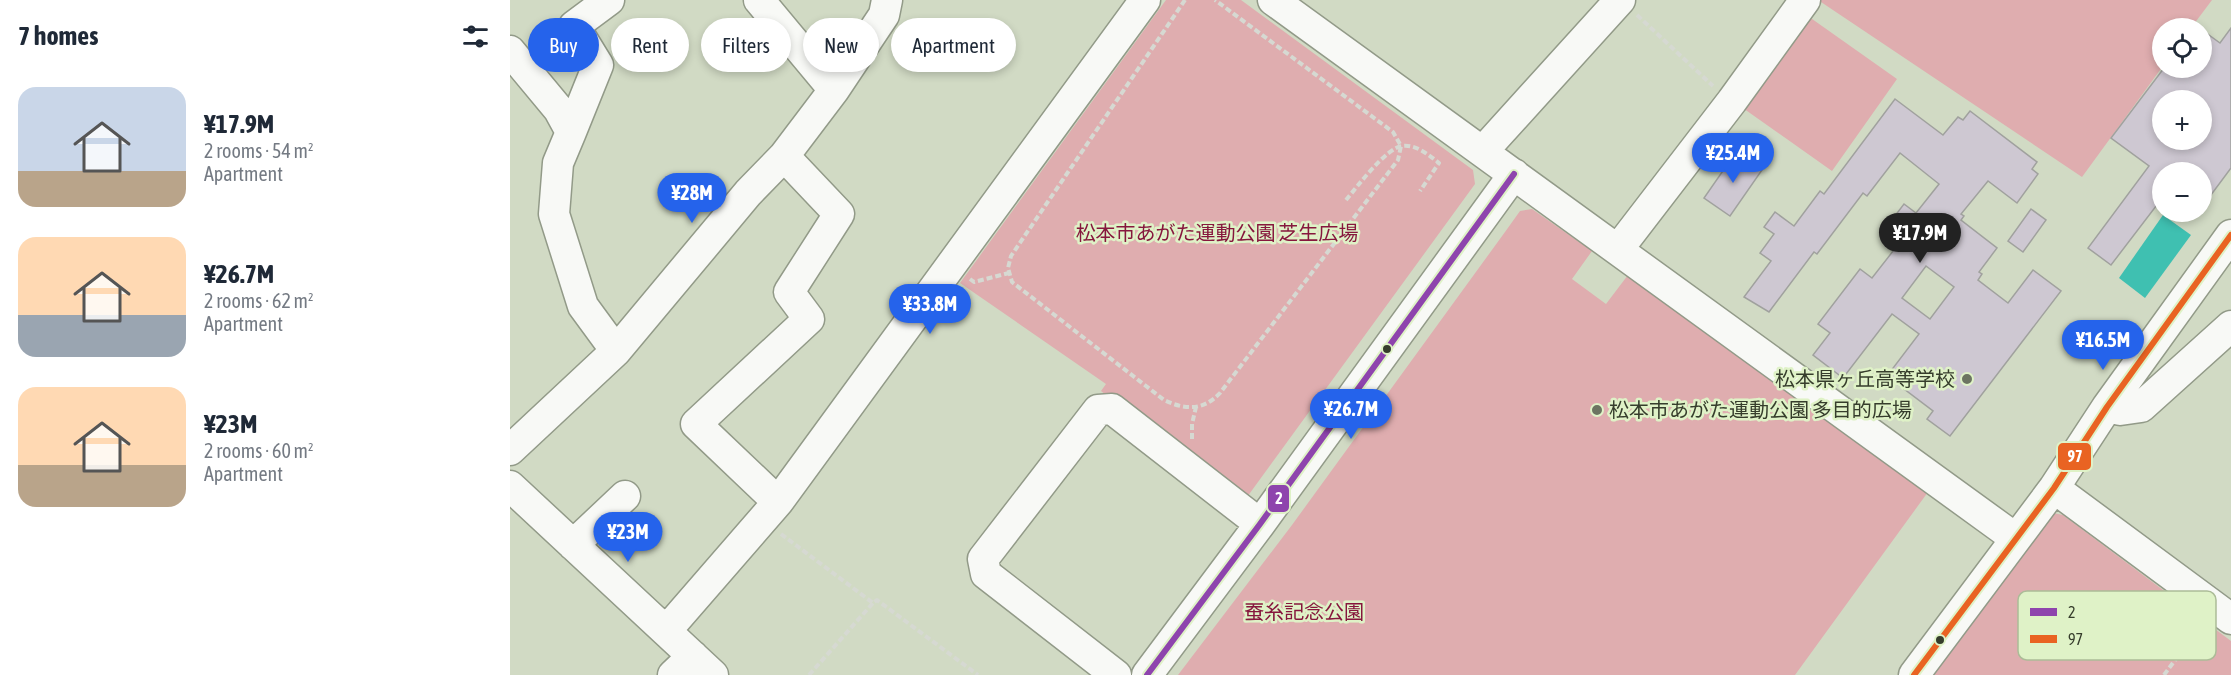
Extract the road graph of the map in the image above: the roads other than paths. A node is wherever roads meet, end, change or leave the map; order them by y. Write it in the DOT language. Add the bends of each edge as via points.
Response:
graph roads {
  1 [pos="609,0"];
  2 [pos="759,0"];
  3 [pos="887,0"];
  4 [pos="1145,0"];
  5 [pos="1274,0"];
  6 [pos="1805,0"];
  7 [pos="1625,4"];
  8 [pos="510,51"];
  9 [pos="834,90"];
  10 [pos="571,132"];
  11 [pos="1484,150"];
  12 [pos="784,156"];
  13 [pos="1514,174"];
  14 [pos="2231,235"];
  15 [pos="1619,248"];
  16 [pos="2231,326"];
  17 [pos="616,351"];
  18 [pos="2107,407"];
  19 [pos="510,450"];
  20 [pos="510,486"];
  21 [pos="2054,488"];
  22 [pos="625,496"];
  23 [pos="776,515"];
  24 [pos="1260,524"];
  25 [pos="2015,538"];
  26 [pos="573,545"];
  27 [pos="2182,591"];
  28 [pos="666,631"];
  29 [pos="693,669"];
  30 [pos="1116,675"];
  31 [pos="1147,675"];
  32 [pos="1914,675"];
  1 -- 10 [label="street" via="574,26 598,65"];
  2 -- 9 [label="street"];
  3 -- 9 [label="street" via="884,15"];
  4 -- 23 [label="street"];
  5 -- 11 [label="street"];
  6 -- 15 [label="street"];
  7 -- 11 [label="street"];
  8 -- 10 [label="street" via="559,110"];
  9 -- 12 [label="street"];
  10 -- 17 [label="street" via="558,163 554,214 583,306"];
  11 -- 13 [label="street"];
  12 -- 17 [label="street" via="748,193"];
  12 -- 23 [label="street" via="839,214 789,292 809,319 696,424"];
  13 -- 15 [label="street"];
  13 -- 24 [label="street"];
  14 -- 18 [label="street"];
  15 -- 25 [label="street"];
  16 -- 18 [label="street" via="2141,407"];
  17 -- 19 [label="street"];
  18 -- 21 [label="street"];
  20 -- 26 [label="street"];
  21 -- 25 [label="street"];
  21 -- 27 [label="street"];
  22 -- 26 [label="street"];
  23 -- 28 [label="street"];
  24 -- 30 [label="street" via="1112,409 1098,410 983,559 986,574"];
  24 -- 31 [label="street"];
  25 -- 32 [label="street"];
  26 -- 28 [label="street"];
  28 -- 29 [label="street"];
}
